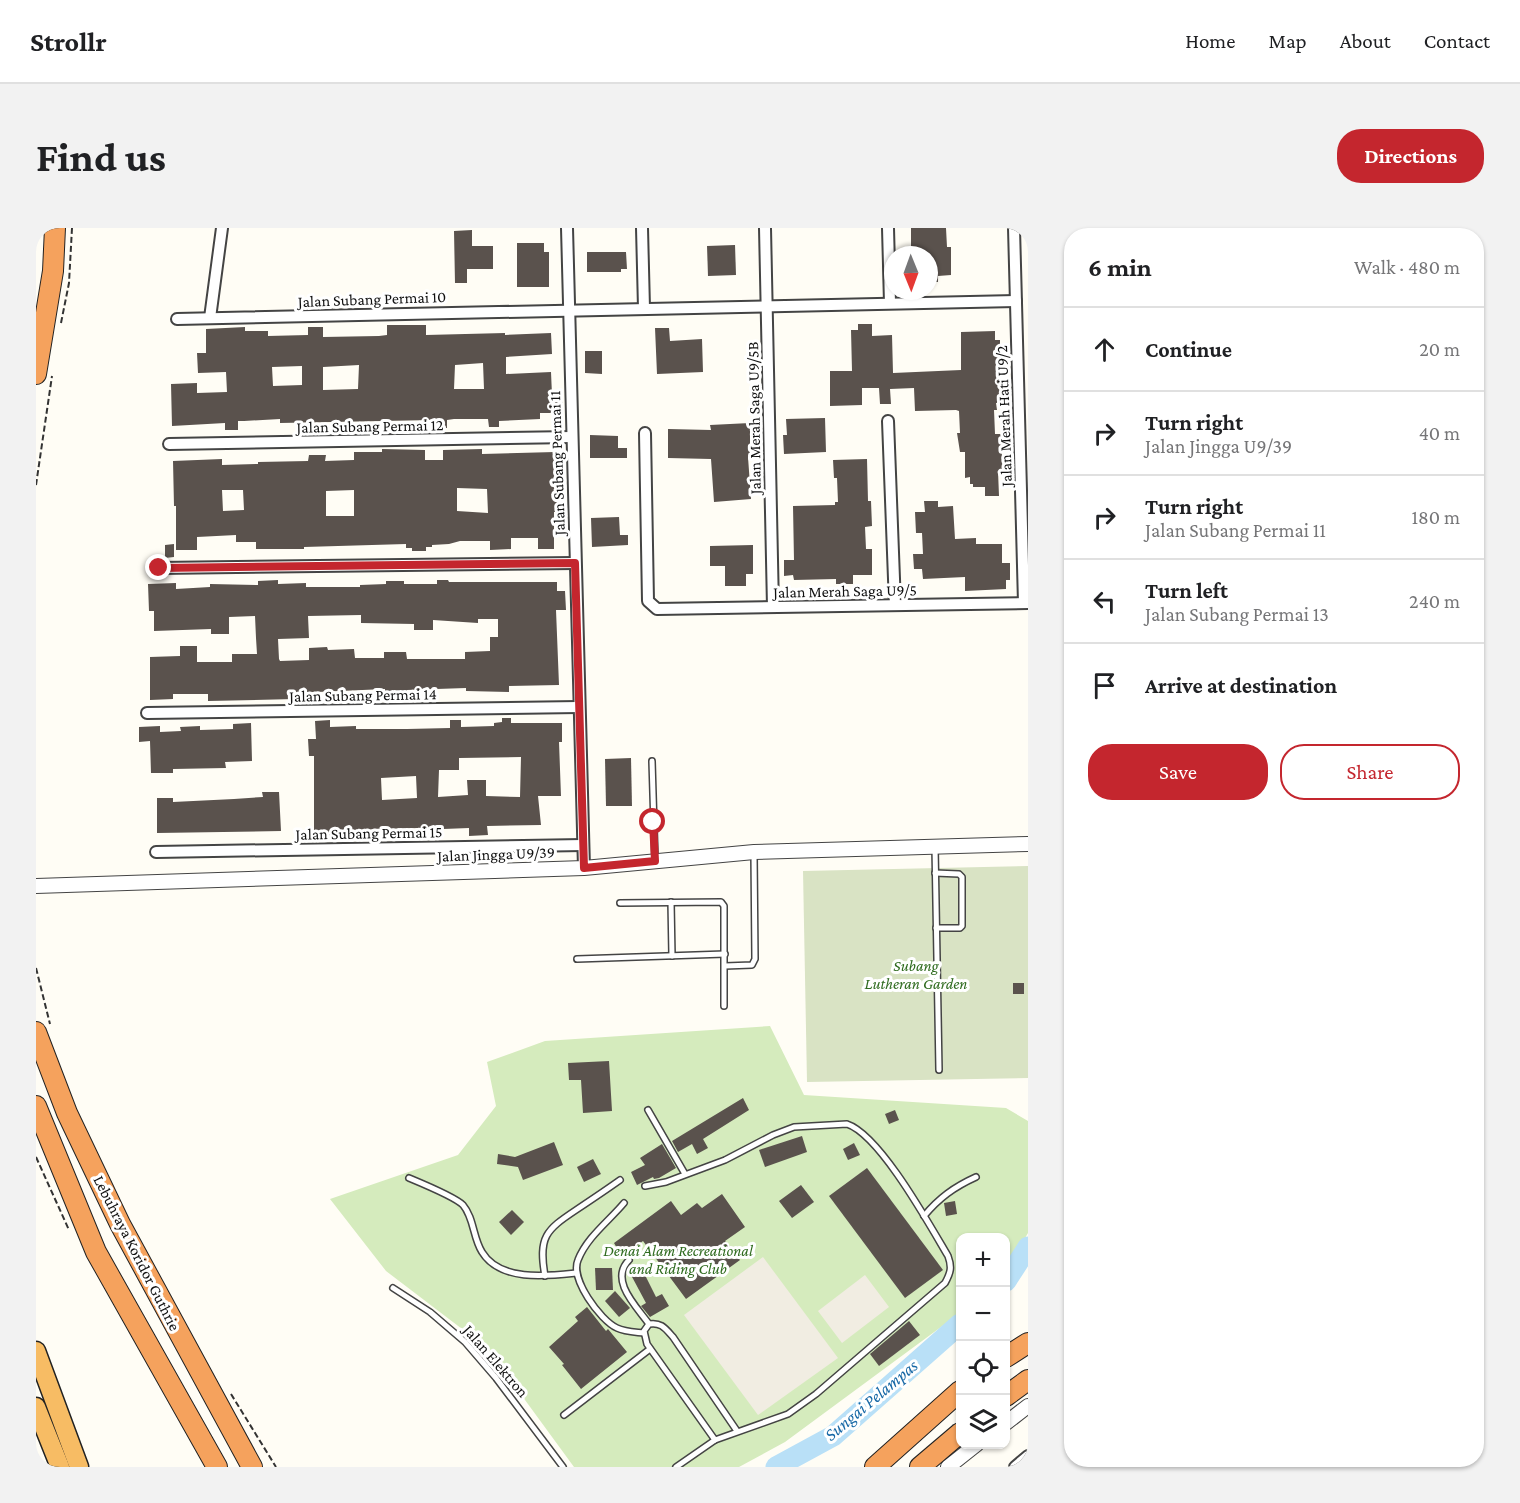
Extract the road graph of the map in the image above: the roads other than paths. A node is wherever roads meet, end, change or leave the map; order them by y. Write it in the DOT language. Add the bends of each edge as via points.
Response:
graph roads {
  1 [pos="55,228"];
  2 [pos="222,228"];
  3 [pos="567,228"];
  4 [pos="642,228"];
  5 [pos="765,228"];
  6 [pos="888,228"];
  7 [pos="1014,228"];
  8 [pos="1016,301"];
  9 [pos="890,303"];
  10 [pos="766,305"];
  11 [pos="644,308"];
  12 [pos="568,309"];
  13 [pos="210,318"];
  14 [pos="177,319"];
  15 [pos="36,374"];
  16 [pos="888,421"];
  17 [pos="645,433"];
  18 [pos="572,437"];
  19 [pos="169,444"];
  20 [pos="575,563"];
  21 [pos="159,568"];
  22 [pos="1026,603"];
  23 [pos="896,605"];
  24 [pos="773,607"];
  25 [pos="579,707"];
  26 [pos="147,713"];
  27 [pos="652,761"];
  28 [pos="1028,844"];
  29 [pos="583,845"];
  30 [pos="935,847"];
  31 [pos="156,852"];
  32 [pos="754,852"];
  33 [pos="655,861"];
  34 [pos="584,868"];
  35 [pos="935,873"];
  36 [pos="36,886"];
  37 [pos="671,902"];
  38 [pos="620,903"];
  39 [pos="936,928"];
  40 [pos="725,954"];
  41 [pos="672,956"];
  42 [pos="577,959"];
  43 [pos="725,966"];
  44 [pos="724,1006"];
  45 [pos="44,1032"];
  46 [pos="939,1070"];
  47 [pos="36,1106"];
  48 [pos="648,1110"];
  49 [pos="685,1174"];
  50 [pos="976,1177"];
  51 [pos="409,1178"];
  52 [pos="620,1180"];
  53 [pos="645,1186"];
  54 [pos="624,1203"];
  55 [pos="924,1216"];
  56 [pos="629,1260"];
  57 [pos="576,1273"];
  58 [pos="546,1276"];
  59 [pos="393,1288"];
  60 [pos="649,1324"];
  61 [pos="644,1333"];
  62 [pos="1028,1343"];
  63 [pos="651,1348"];
  64 [pos="36,1352"];
  65 [pos="1010,1354"];
  66 [pos="1028,1374"];
  67 [pos="1028,1380"];
  68 [pos="1010,1388"];
  69 [pos="956,1395"];
  70 [pos="1006,1395"];
  71 [pos="1028,1406"];
  72 [pos="36,1407"];
  73 [pos="564,1415"];
  74 [pos="1010,1419"];
  75 [pos="956,1430"];
  76 [pos="737,1431"];
  77 [pos="956,1436"];
  78 [pos="715,1440"];
  79 [pos="971,1449"];
  80 [pos="1028,1456"];
  81 [pos="60,1467"];
  82 [pos="79,1467"];
  83 [pos="217,1467"];
  84 [pos="252,1467"];
  85 [pos="562,1467"];
  86 [pos="676,1467"];
  87 [pos="875,1467"];
  88 [pos="910,1467"];
  89 [pos="920,1467"];
  90 [pos="948,1467"];
  91 [pos="1015,1467"];
  1 -- 15 [label="highway" via="53,271"];
  2 -- 13 [label="street"];
  3 -- 12 [label="street, Jalan Subang Permai 11"];
  4 -- 11 [label="street"];
  5 -- 10 [label="street, Jalan Merah Saga U9/5B"];
  6 -- 9 [label="street"];
  7 -- 8 [label="street, Jalan Merah Hati U9/2"];
  8 -- 9 [label="street, Jalan Subang Permai 10"];
  8 -- 22 [label="street, Jalan Merah Hati U9/2"];
  9 -- 10 [label="street, Jalan Subang Permai 10"];
  10 -- 11 [label="street, Jalan Subang Permai 10"];
  10 -- 24 [label="street, Jalan Merah Saga U9/5B"];
  11 -- 12 [label="street, Jalan Subang Permai 10"];
  12 -- 13 [label="street, Jalan Subang Permai 10"];
  12 -- 18 [label="street, Jalan Subang Permai 11"];
  13 -- 14 [label="street, Jalan Subang Permai 10"];
  16 -- 23 [label="street"];
  17 -- 24 [label="street, Jalan Merah Saga U9/5" via="648,601 652,607"];
  18 -- 19 [label="street, Jalan Subang Permai 12"];
  18 -- 20 [label="street, Jalan Subang Permai 11"];
  20 -- 21 [label="street"];
  20 -- 25 [label="street, Jalan Subang Permai 11"];
  22 -- 23 [label="street, Jalan Merah Saga U9/5"];
  23 -- 24 [label="street, Jalan Merah Saga U9/5"];
  25 -- 26 [label="street, Jalan Subang Permai 14"];
  25 -- 29 [label="street, Jalan Subang Permai 11"];
  27 -- 33 [label="lane"];
  28 -- 30 [label="street, Jalan Jingga U9/39"];
  29 -- 31 [label="street, Jalan Subang Permai 15"];
  29 -- 34 [label="street, Jalan Subang Permai 11"];
  30 -- 32 [label="street, Jalan Jingga U9/39"];
  30 -- 35 [label="lane"];
  32 -- 33 [label="street, Jalan Jingga U9/39"];
  32 -- 43 [label="lane" via="755,959 752,966"];
  33 -- 34 [label="street, Jalan Jingga U9/39"];
  34 -- 36 [label="street, Jalan Jingga U9/39"];
  35 -- 39 [label="lane"];
  35 -- 39 [label="lane" via="962,877 962,926"];
  37 -- 38 [label="lane"];
  37 -- 40 [label="lane" via="722,902"];
  37 -- 41 [label="lane"];
  39 -- 46 [label="lane"];
  40 -- 41 [label="lane"];
  40 -- 43 [label="lane"];
  41 -- 42 [label="lane"];
  43 -- 44 [label="lane"];
  45 -- 84 [label="highway, Lebuhraya Koridor Guthrie" via="67,1113 120,1224"];
  47 -- 83 [label="highway, Lebuhraya Koridor Guthrie" via="96,1252"];
  48 -- 49 [label="lane"];
  49 -- 53 [label="lane"];
  49 -- 55 [label="lane" via="794,1127 847,1124 867,1136"];
  50 -- 55 [label="lane" via="957,1185"];
  51 -- 58 [label="lane" via="462,1204 482,1252 493,1264 514,1272"];
  52 -- 58 [label="lane" via="553,1226 543,1248"];
  54 -- 57 [label="lane" via="581,1254"];
  55 -- 76 [label="lane" via="951,1264 945,1283 788,1414"];
  56 -- 60 [label="lane" via="622,1282"];
  57 -- 58 [label="lane"];
  57 -- 61 [label="lane" via="607,1321 618,1328"];
  59 -- 85 [label="lane, Jalan Elektron" via="465,1342"];
  60 -- 61 [label="lane"];
  60 -- 76 [label="lane" via="663,1325 673,1337"];
  61 -- 63 [label="lane"];
  62 -- 65 [label="highway"];
  63 -- 73 [label="lane"];
  63 -- 78 [label="lane"];
  64 -- 82 [label="highway"];
  66 -- 68 [label="street"];
  67 -- 70 [label="highway"];
  69 -- 87 [label="highway"];
  71 -- 74 [label="street"];
  72 -- 81 [label="highway"];
  75 -- 88 [label="street"];
  76 -- 78 [label="lane"];
  77 -- 89 [label="highway"];
  78 -- 86 [label="lane"];
  79 -- 90 [label="street"];
  80 -- 91 [label="street"];
}
